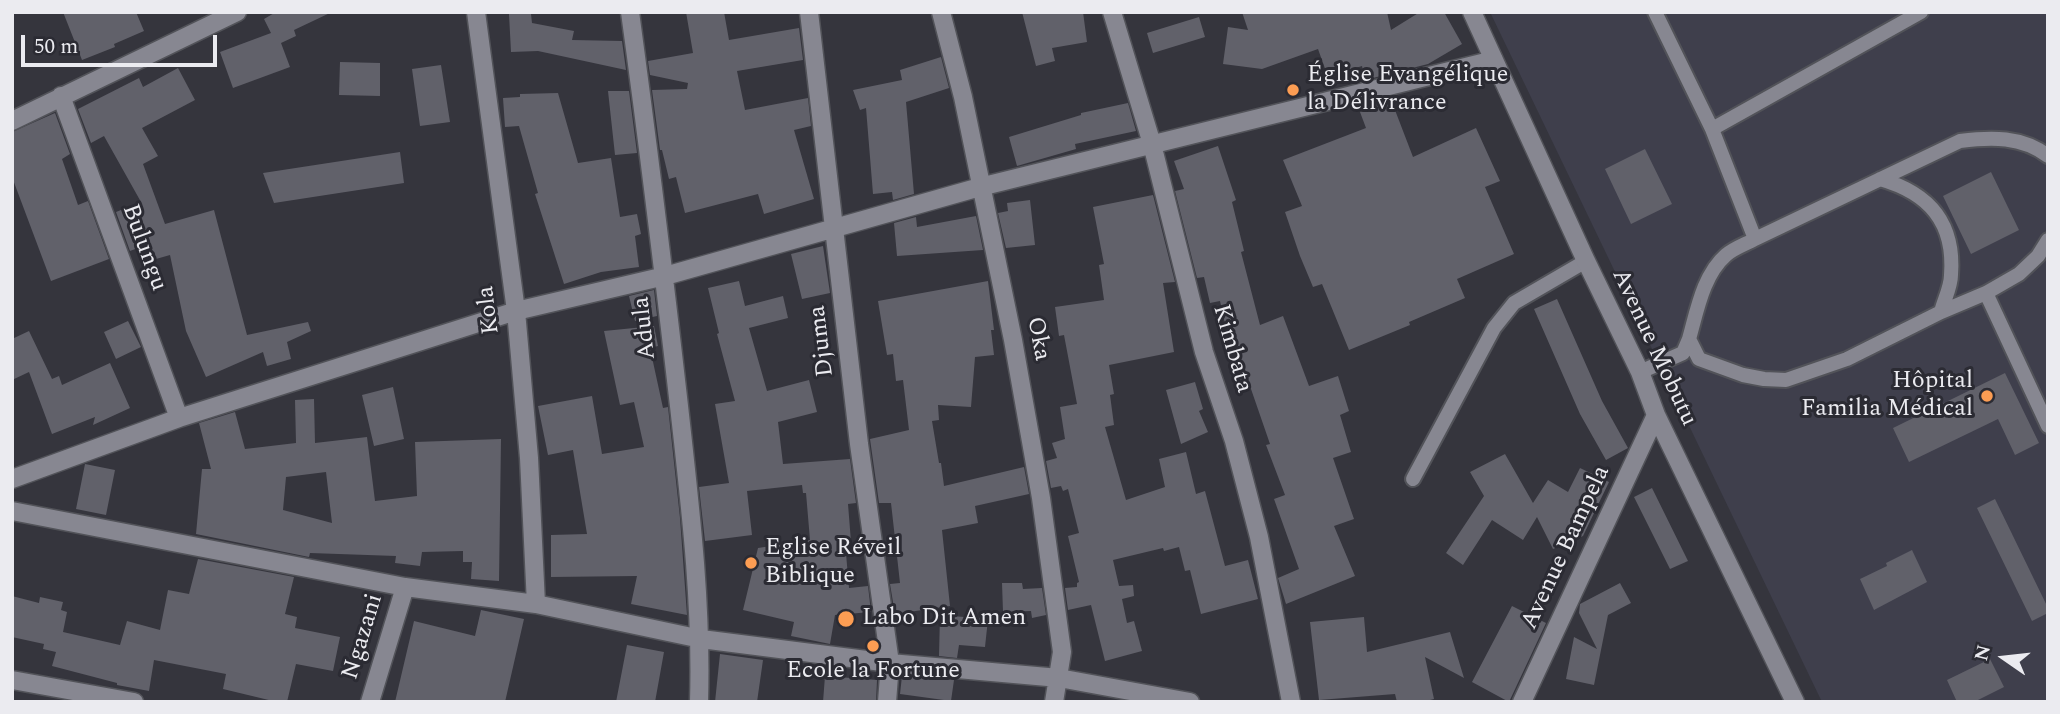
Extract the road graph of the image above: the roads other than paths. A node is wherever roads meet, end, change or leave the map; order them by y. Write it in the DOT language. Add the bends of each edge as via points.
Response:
graph roads {
  1 [pos="237,12"];
  2 [pos="475,12"];
  3 [pos="630,12"];
  4 [pos="808,12"];
  5 [pos="941,12"];
  6 [pos="1112,12"];
  7 [pos="1472,12"];
  8 [pos="1655,12"];
  9 [pos="1921,12"];
  10 [pos="1494,60"];
  11 [pos="61,96"];
  12 [pos="12,121"];
  13 [pos="1712,129"];
  14 [pos="1152,144"];
  15 [pos="2048,156"];
  16 [pos="1880,179"];
  17 [pos="980,187"];
  18 [pos="834,229"];
  19 [pos="1755,239"];
  20 [pos="2048,240"];
  21 [pos="1586,261"];
  22 [pos="665,276"];
  23 [pos="1986,293"];
  24 [pos="516,311"];
  25 [pos="1941,312"];
  26 [pos="1686,346"];
  27 [pos="1640,372"];
  28 [pos="1656,415"];
  29 [pos="179,418"];
  30 [pos="2048,426"];
  31 [pos="12,479"];
  32 [pos="1413,479"];
  33 [pos="12,511"];
  34 [pos="405,587"];
  35 [pos="536,604"];
  36 [pos="701,639"];
  37 [pos="890,663"];
  38 [pos="1059,678"];
  39 [pos="12,680"];
  40 [pos="134,702"];
  41 [pos="370,702"];
  42 [pos="699,702"];
  43 [pos="887,702"];
  44 [pos="1054,702"];
  45 [pos="1190,702"];
  46 [pos="1291,702"];
  47 [pos="1522,702"];
  48 [pos="1795,702"];
  1 -- 11 [label="street"];
  2 -- 24 [label="street, Kola"];
  3 -- 22 [label="street, Adula"];
  4 -- 18 [label="street, Djuma"];
  5 -- 17 [label="street, Oka"];
  6 -- 14 [label="street, Kimbata"];
  7 -- 10 [label="street, Avenue Mobutu"];
  8 -- 13 [label="lane"];
  9 -- 13 [label="lane"];
  10 -- 14 [label="street"];
  10 -- 21 [label="street, Avenue Mobutu"];
  11 -- 12 [label="street"];
  11 -- 29 [label="street, Bulungu"];
  13 -- 19 [label="lane"];
  14 -- 17 [label="street"];
  14 -- 46 [label="street, Kimbata" via="1204,352 1259,537"];
  15 -- 16 [label="lane" via="2017,141 1987,137 1960,141"];
  16 -- 19 [label="lane"];
  16 -- 25 [label="lane" via="1924,199 1943,220 1951,242 1951,277"];
  17 -- 18 [label="street"];
  17 -- 38 [label="street, Oka" via="1041,498 1062,652"];
  18 -- 22 [label="street"];
  18 -- 37 [label="street, Djuma"];
  19 -- 26 [label="lane" via="1728,253 1718,264"];
  20 -- 23 [label="lane" via="2019,274"];
  21 -- 27 [label="street, Avenue Mobutu"];
  21 -- 32 [label="lane" via="1514,303 1494,328"];
  22 -- 24 [label="street"];
  22 -- 36 [label="street, Adula" via="694,531"];
  23 -- 25 [label="lane"];
  23 -- 30 [label="lane"];
  24 -- 29 [label="street"];
  24 -- 35 [label="street, Kola"];
  25 -- 26 [label="lane" via="1847,359 1786,380 1743,375 1699,359"];
  26 -- 27 [label="lane"];
  27 -- 28 [label="street, Avenue Mobutu"];
  28 -- 47 [label="street, Avenue Bampela"];
  28 -- 48 [label="street, Avenue Mobutu"];
  29 -- 31 [label="street"];
  33 -- 34 [label="street"];
  34 -- 35 [label="street"];
  34 -- 41 [label="street, Ngazani"];
  35 -- 36 [label="street"];
  36 -- 37 [label="street"];
  36 -- 42 [label="street, Adula"];
  37 -- 38 [label="street"];
  37 -- 43 [label="street, Djuma"];
  38 -- 44 [label="street, Oka"];
  38 -- 45 [label="street"];
  39 -- 40 [label="street"];
}
